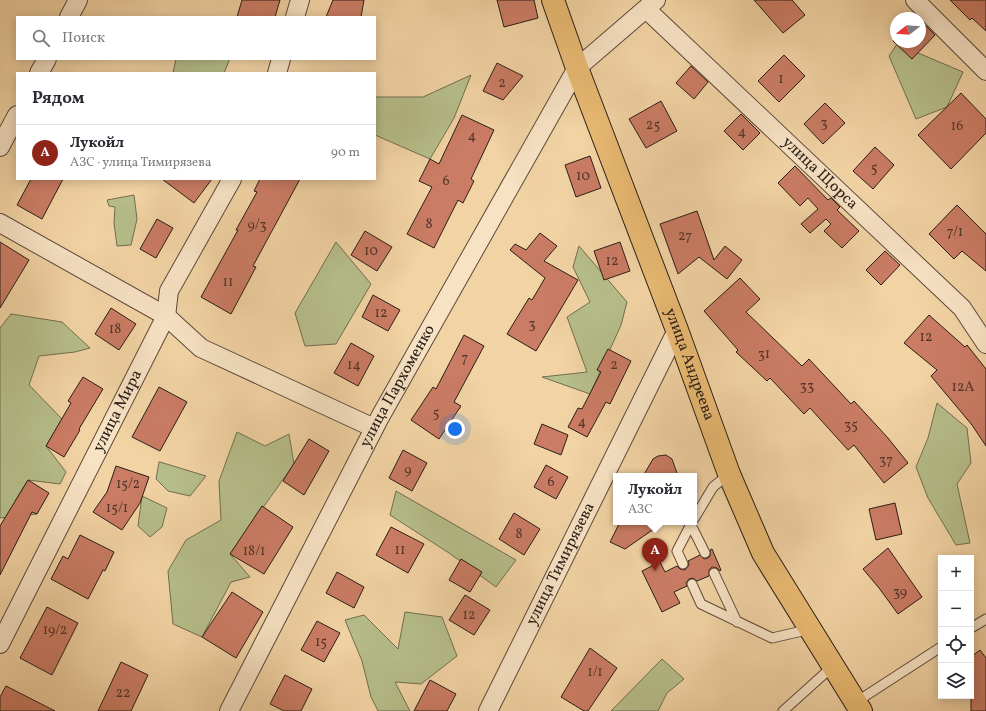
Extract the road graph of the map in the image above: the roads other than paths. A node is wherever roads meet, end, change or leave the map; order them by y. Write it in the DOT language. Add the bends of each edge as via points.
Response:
graph roads {
  1 [pos="78,0"];
  2 [pos="300,0"];
  3 [pos="553,0"];
  4 [pos="915,0"];
  5 [pos="651,5"];
  6 [pos="70,16"];
  7 [pos="295,16"];
  8 [pos="46,60"];
  9 [pos="281,60"];
  10 [pos="577,68"];
  11 [pos="986,71"];
  12 [pos="40,72"];
  13 [pos="277,72"];
  14 [pos="16,117"];
  15 [pos="0,146"];
  16 [pos="231,180"];
  17 [pos="0,223"];
  18 [pos="166,316"];
  19 [pos="677,330"];
  20 [pos="986,344"];
  21 [pos="374,428"];
  22 [pos="730,474"];
  23 [pos="697,514"];
  24 [pos="690,525"];
  25 [pos="693,525"];
  26 [pos="704,553"];
  27 [pos="682,564"];
  28 [pos="714,573"];
  29 [pos="692,584"];
  30 [pos="986,618"];
  31 [pos="737,622"];
  32 [pos="972,627"];
  33 [pos="811,629"];
  34 [pos="0,644"];
  35 [pos="938,649"];
  36 [pos="832,666"];
  37 [pos="858,707"];
  38 [pos="229,711"];
  39 [pos="488,711"];
  40 [pos="783,711"];
  1 -- 6 [label="street"];
  2 -- 7 [label="street"];
  3 -- 10 [label="main road, улица Андреева"];
  4 -- 11 [label="street"];
  5 -- 10 [label="street"];
  5 -- 20 [label="street, улица Щорса" via="962,308"];
  8 -- 12 [label="street"];
  9 -- 13 [label="street"];
  10 -- 19 [label="main road, улица Андреева"];
  10 -- 21 [label="street, улица Пархоменко"];
  14 -- 15 [label="street"];
  16 -- 18 [label="street, улица Мира" via="168,291"];
  17 -- 18 [label="street"];
  18 -- 21 [label="street" via="201,348"];
  18 -- 34 [label="street, улица Мира"];
  19 -- 22 [label="main road, улица Андреева"];
  19 -- 39 [label="street, улица Тимирязева"];
  21 -- 38 [label="street, улица Пархоменко"];
  22 -- 23 [label="lane" via="713,487"];
  22 -- 33 [label="main road, улица Андреева" via="763,553"];
  24 -- 27 [label="lane" via="676,551"];
  25 -- 26 [label="lane"];
  28 -- 31 [label="lane"];
  29 -- 31 [label="lane" via="701,604"];
  30 -- 32 [label="lane"];
  31 -- 33 [label="lane" via="772,638"];
  33 -- 36 [label="main road, улица Андреева"];
  35 -- 37 [label="lane"];
  36 -- 37 [label="main road, улица Андреева"];
  36 -- 40 [label="lane"];
}
